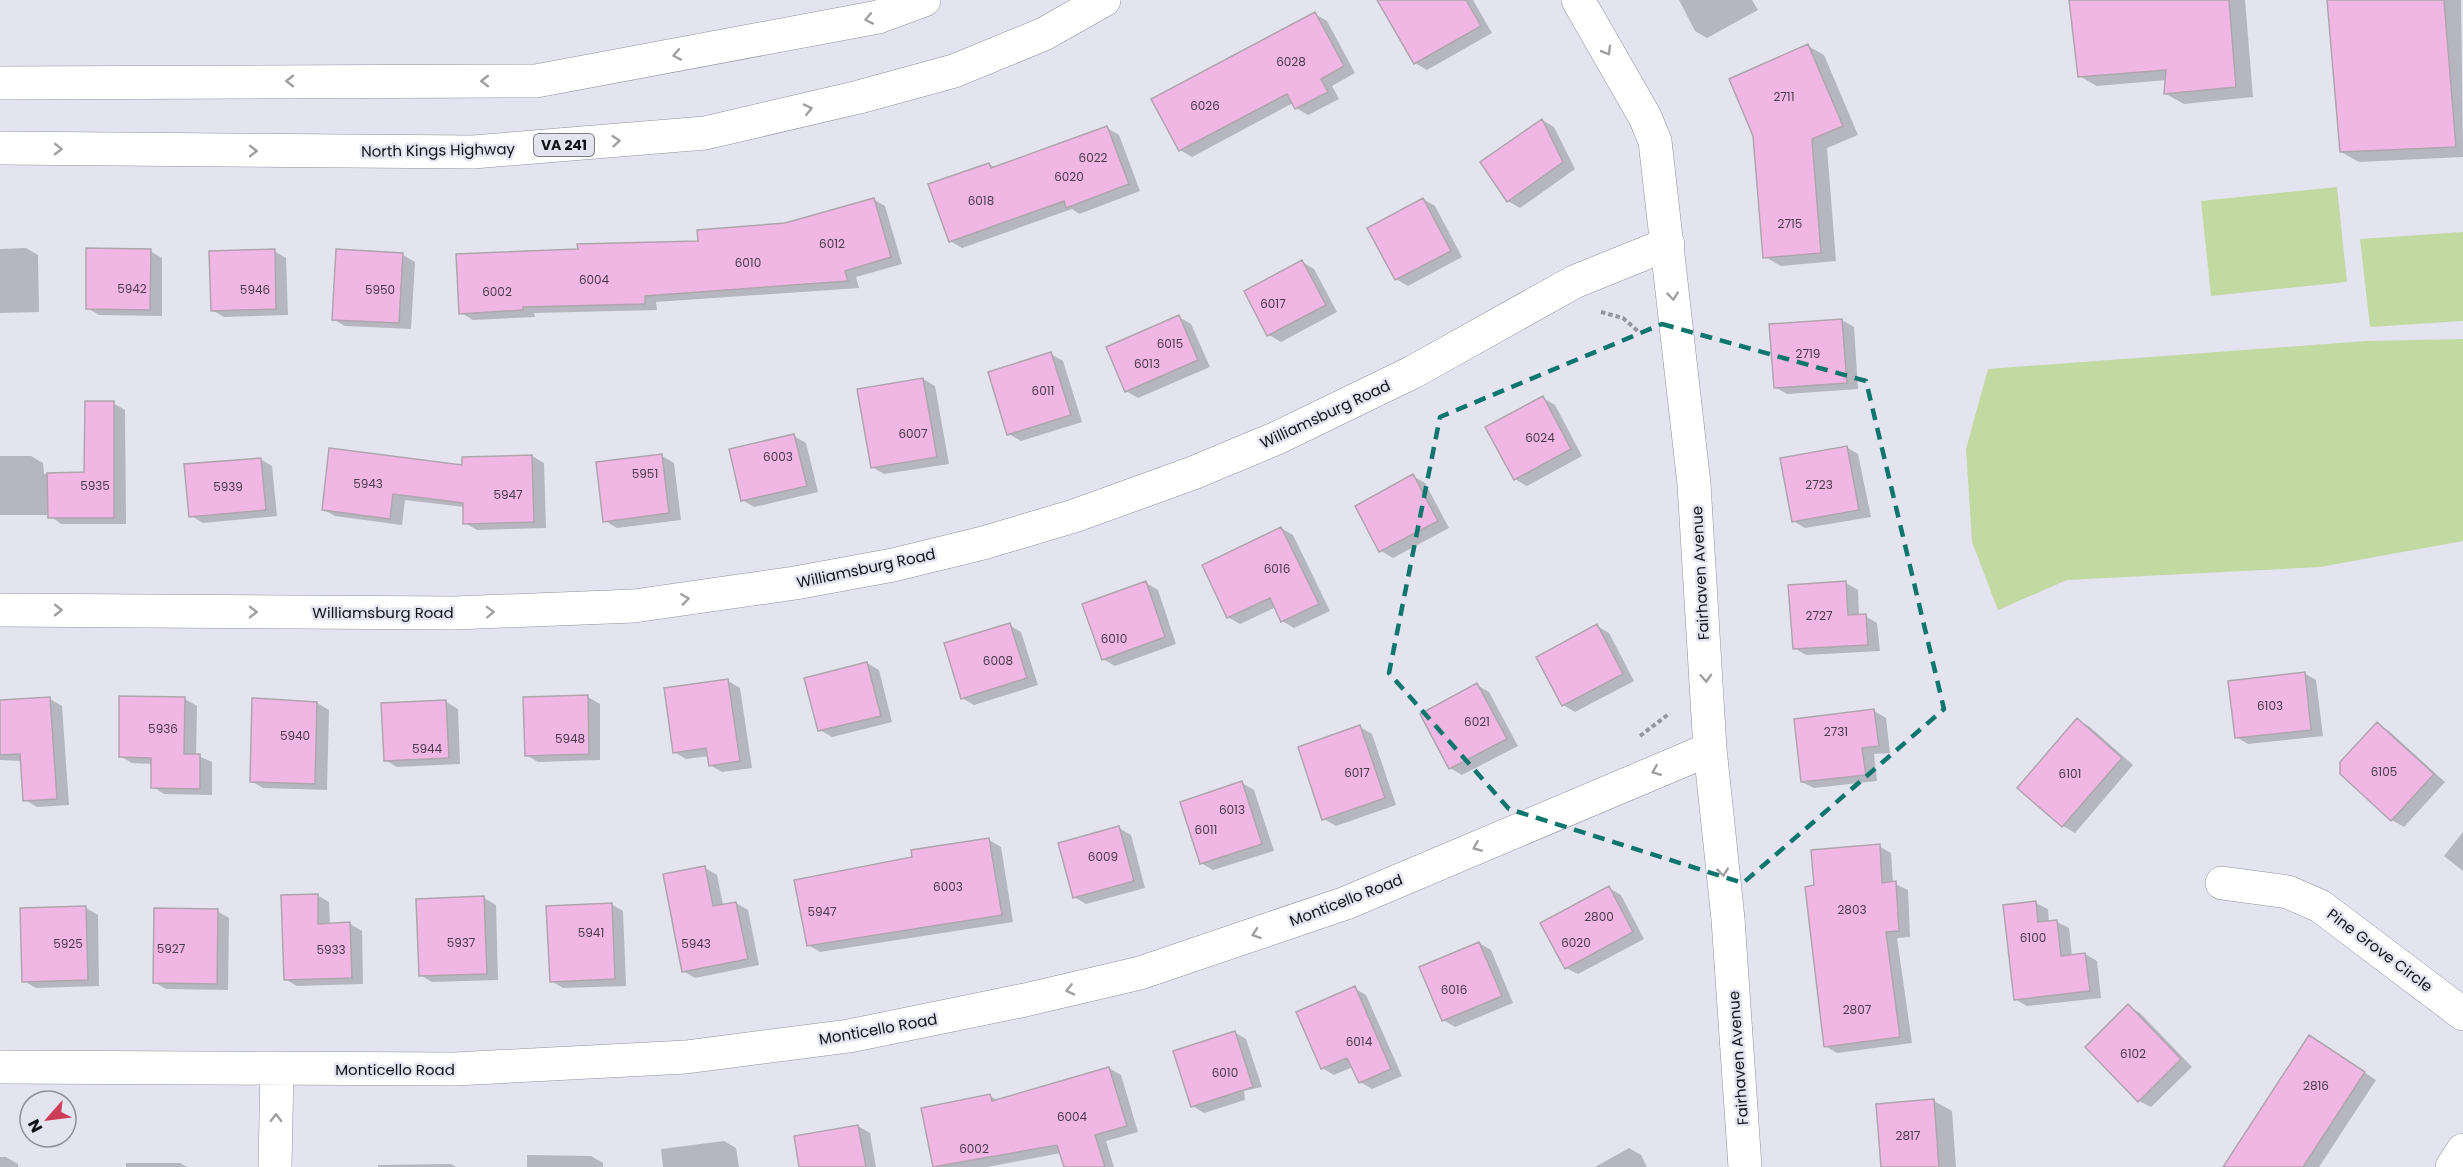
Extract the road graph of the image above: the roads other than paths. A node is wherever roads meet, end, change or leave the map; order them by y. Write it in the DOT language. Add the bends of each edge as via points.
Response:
graph roads {
  1 [pos="924,0"];
  2 [pos="1104,0"];
  3 [pos="1578,0"];
  4 [pos="0,82"];
  5 [pos="0,148"];
  6 [pos="1668,244"];
  7 [pos="0,610"];
  8 [pos="1710,749"];
  9 [pos="2222,883"];
  10 [pos="2463,1014"];
  11 [pos="0,1066"];
  12 [pos="277,1069"];
  13 [pos="2463,1150"];
  14 [pos="275,1167"];
  15 [pos="1745,1167"];
  16 [pos="2452,1167"];
  1 -- 4 [label="street, one-way" via="878,17 536,81"];
  5 -- 2 [label="street, North Kings Highway / VA 241, one-way" via="473,152 705,133 954,71 1044,34"];
  3 -- 6 [label="street, Fairhaven Avenue, one-way" via="1645,117 1654,141"];
  7 -- 6 [label="street, Williamsburg Road, one-way" via="454,613 634,606 893,565 1074,516 1278,438 1413,372 1574,282"];
  6 -- 8 [label="street, Fairhaven Avenue, one-way" via="1694,484"];
  8 -- 12 [label="street, Monticello Road, one-way" via="1346,903 1140,974 1025,1000 849,1036 686,1057 454,1069"];
  8 -- 15 [label="street, Fairhaven Avenue, one-way" via="1728,919"];
  9 -- 10 [label="street, Pine Grove Circle" via="2288,892 2320,906"];
  11 -- 12 [label="street, Monticello Road"];
  14 -- 12 [label="street, one-way"];
  13 -- 16 [label="street"];
}
